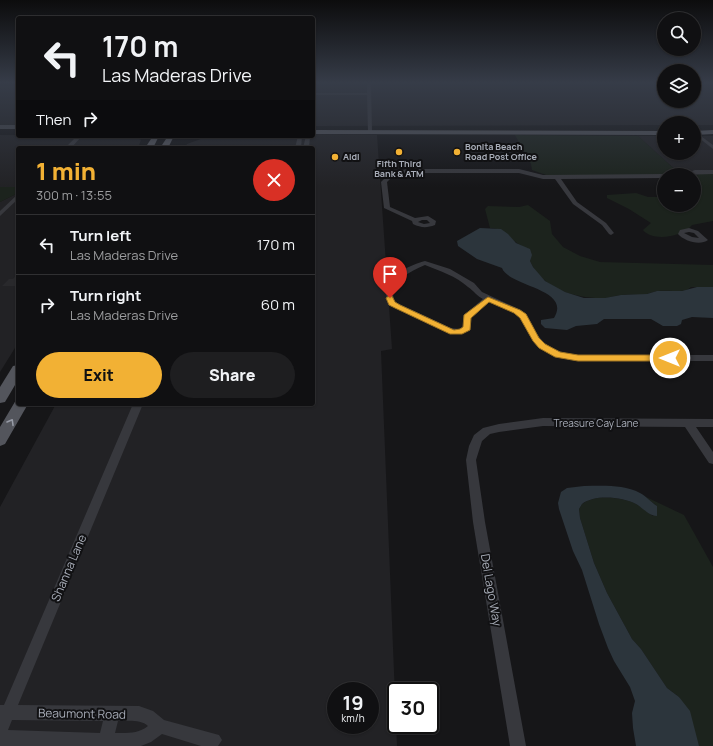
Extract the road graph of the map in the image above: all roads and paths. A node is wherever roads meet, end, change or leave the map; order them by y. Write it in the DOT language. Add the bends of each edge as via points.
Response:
graph roads {
  1 [pos="370,118"];
  2 [pos="0,127"];
  3 [pos="16,127"];
  4 [pos="657,127"];
  5 [pos="713,127"];
  6 [pos="315,128"];
  7 [pos="599,128"];
  8 [pos="370,130"];
  9 [pos="701,130"];
  10 [pos="0,131"];
  11 [pos="16,131"];
  12 [pos="701,131"];
  13 [pos="315,132"];
  14 [pos="713,132"];
  15 [pos="524,133"];
  16 [pos="657,133"];
  17 [pos="701,134"];
  18 [pos="701,136"];
  19 [pos="78,138"];
  20 [pos="713,141"];
  21 [pos="70,146"];
  22 [pos="713,147"];
  23 [pos="701,172"];
  24 [pos="713,172"];
  25 [pos="657,176"];
  26 [pos="557,177"];
  27 [pos="16,198"];
  28 [pos="0,214"];
  29 [pos="415,220"];
  30 [pos="611,234"];
  31 [pos="706,240"];
  32 [pos="713,240"];
  33 [pos="488,299"];
  34 [pos="713,358"];
  35 [pos="16,372"];
  36 [pos="0,398"];
  37 [pos="20,406"];
  38 [pos="137,406"];
  39 [pos="688,423"];
  40 [pos="713,423"];
  41 [pos="481,436"];
  42 [pos="0,440"];
  43 [pos="713,460"];
  44 [pos="4,712"];
  45 [pos="112,714"];
  46 [pos="160,726"];
  47 [pos="0,731"];
  48 [pos="0,738"];
  49 [pos="214,740"];
  50 [pos="104,743"];
  51 [pos="518,746"];
  1 -- 8 [label="street"];
  2 -- 3 [label="main road"];
  4 -- 7 [label="main road"];
  5 -- 9 [label="main road"];
  6 -- 8 [label="main road"];
  7 -- 8 [label="main road"];
  7 -- 15 [label="main road" via="592,131"];
  8 -- 13 [label="main road"];
  8 -- 15 [label="main road"];
  10 -- 11 [label="main road"];
  12 -- 14 [label="main road"];
  15 -- 16 [label="main road"];
  17 -- 20 [label="street"];
  18 -- 22 [label="street"];
  19 -- 21 [label="street"];
  23 -- 24 [label="street"];
  25 -- 26 [label="street"];
  26 -- 29 [label="street" via="543,177 518,171 407,171 388,177 384,182 387,208"];
  26 -- 30 [label="street" via="575,203 604,224"];
  27 -- 28 [label="street"];
  31 -- 32 [label="street"];
  33 -- 33 [label="street" via="467,317 468,328 462,332 453,332 392,303 389,287 412,268 425,263 447,271"];
  33 -- 34 [label="street" via="517,311 542,346 558,355 585,358"];
  35 -- 36 [label="main road"];
  42 -- 37 [label="main road, one-way"];
  38 -- 44 [label="street, Shanna Lane"];
  39 -- 40 [label="street, Treasure Cay Lane"];
  39 -- 41 [label="street, Treasure Cay Lane" via="543,422 499,428 487,431"];
  39 -- 43 [label="street"];
  41 -- 51 [label="street, Del Lago Way" via="474,446 471,460"];
  44 -- 45 [label="street, Beaumont Road"];
  44 -- 47 [label="street, Shanna Lane"];
  45 -- 46 [label="street, Beaumont Road" via="149,715"];
  45 -- 50 [label="street"];
  46 -- 49 [label="street, Beaumont Road"];
  46 -- 50 [label="street" via="146,737"];
  48 -- 50 [label="street"];
}
